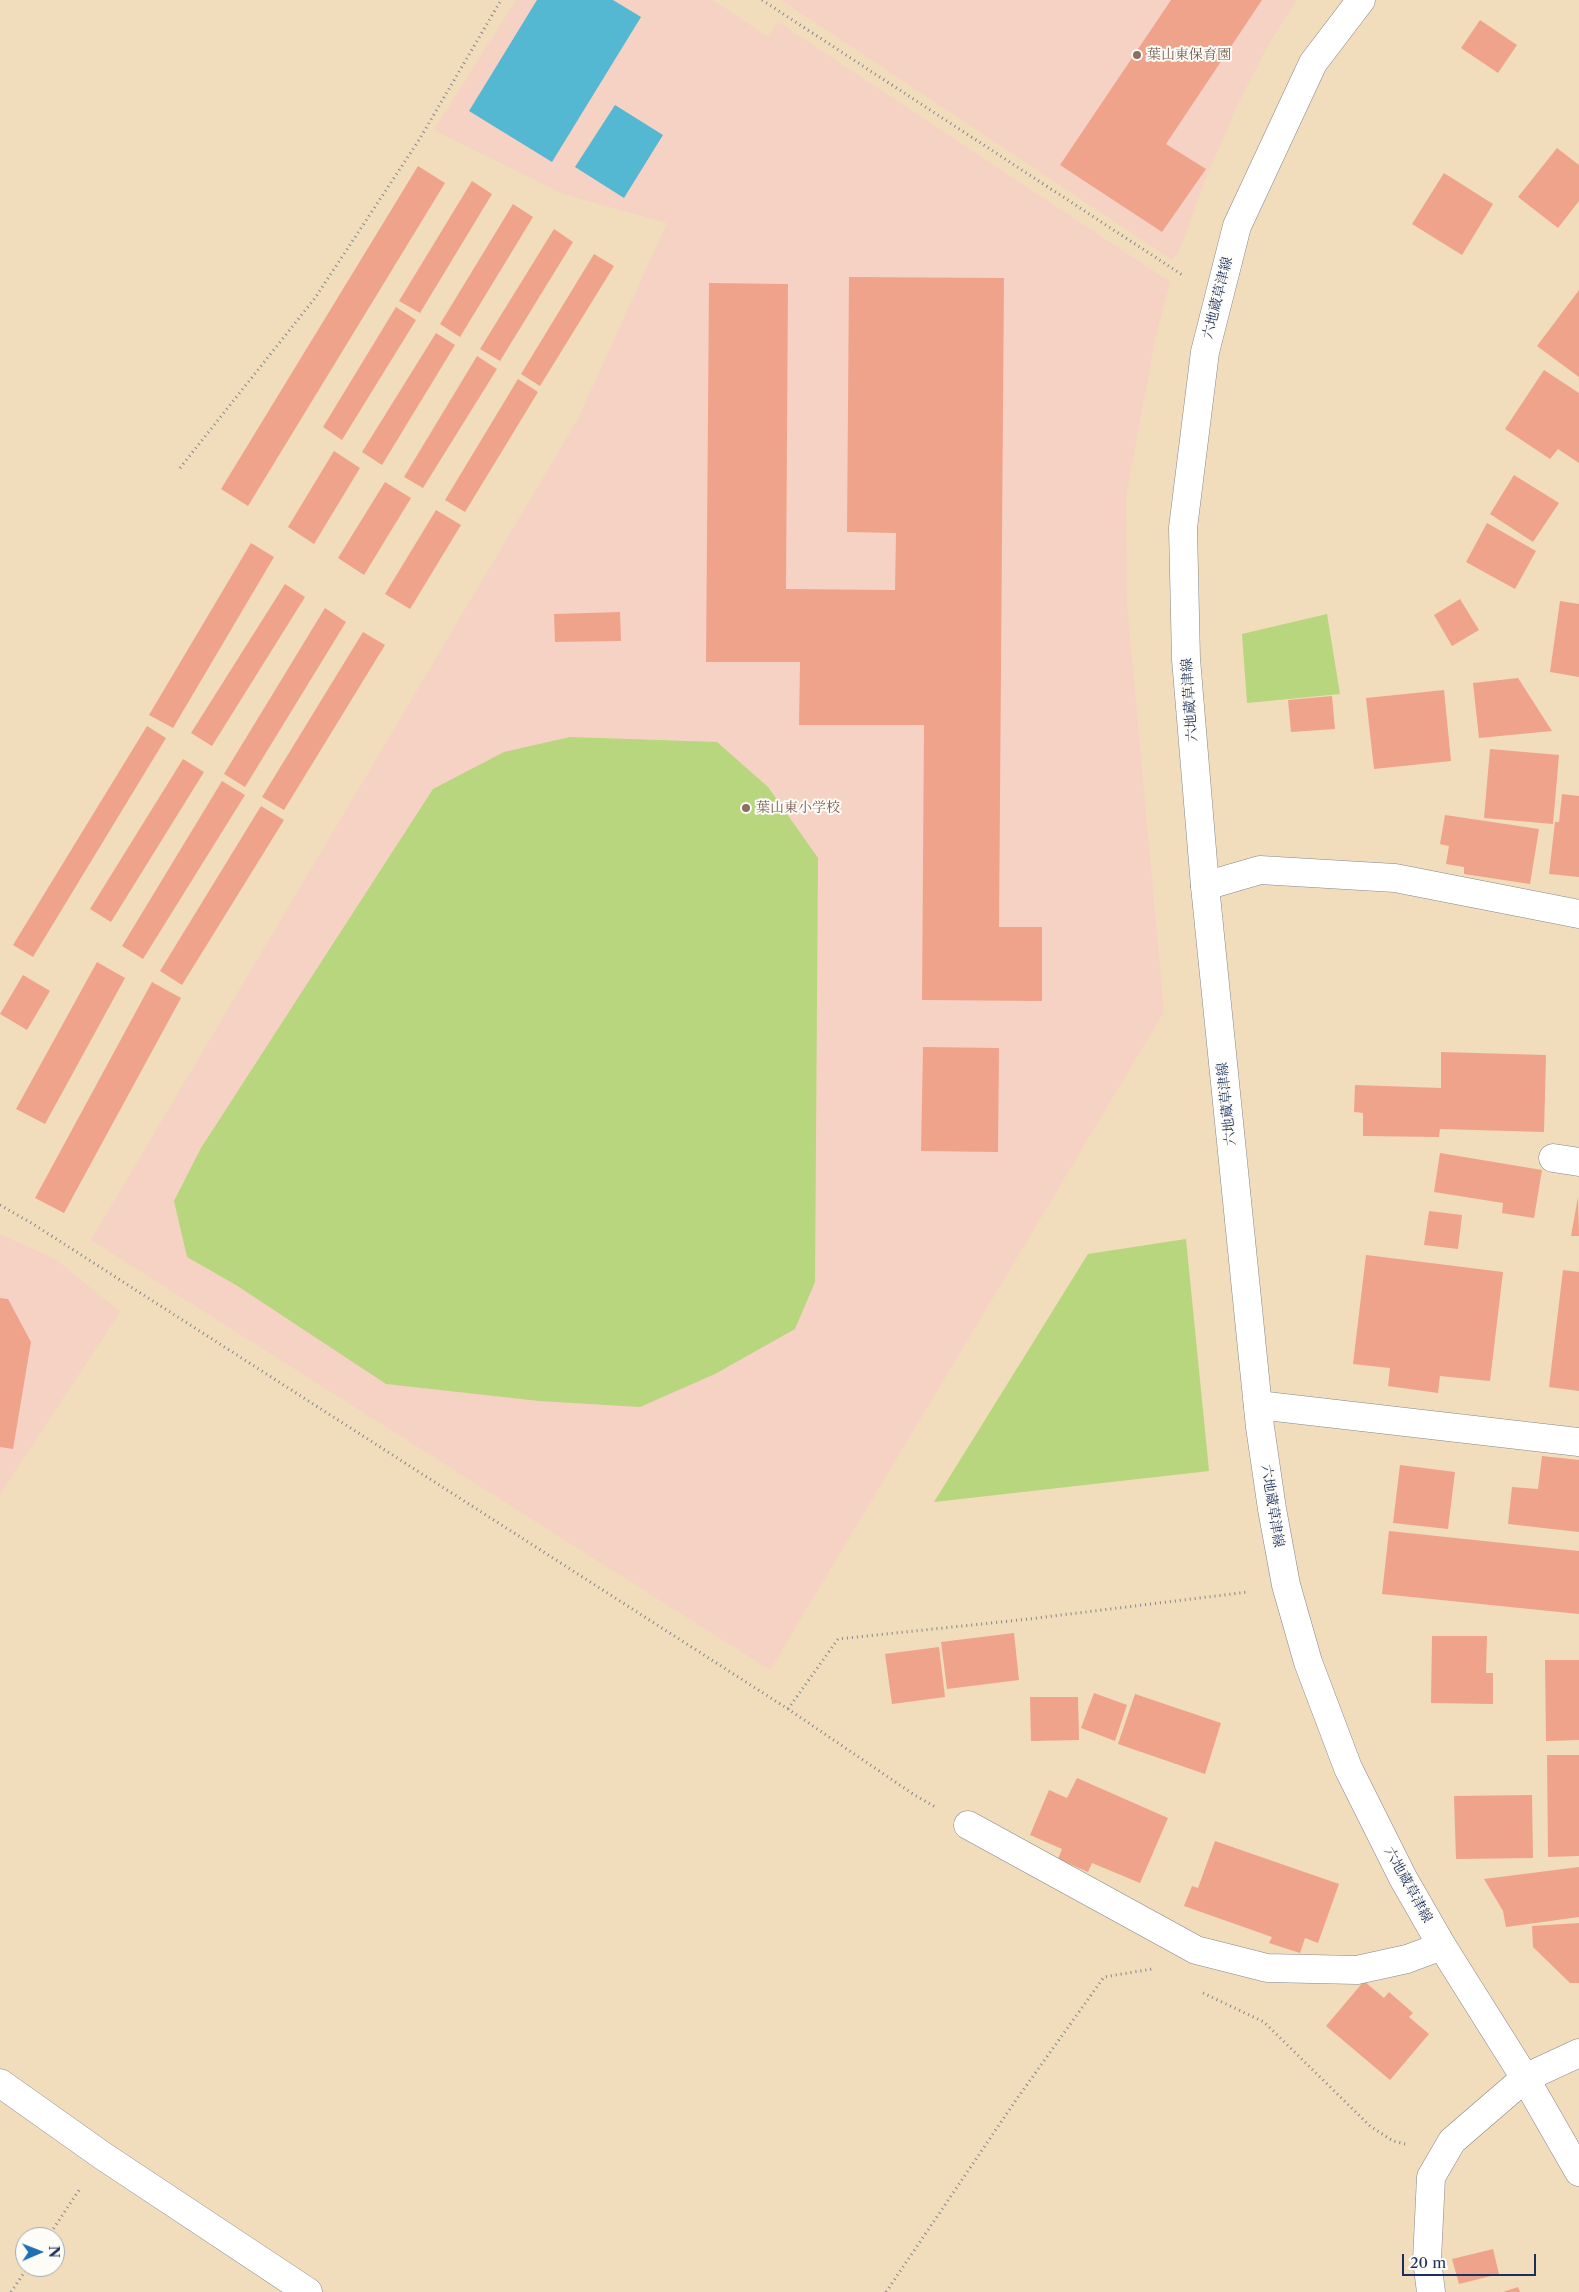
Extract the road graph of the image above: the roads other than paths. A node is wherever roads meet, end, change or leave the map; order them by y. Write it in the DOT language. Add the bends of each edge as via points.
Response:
graph roads {
  1 [pos="1361,0"];
  2 [pos="1205,886"];
  3 [pos="1579,914"];
  4 [pos="1258,1405"];
  5 [pos="1579,1442"];
  6 [pos="968,1825"];
  7 [pos="1442,1946"];
  8 [pos="1579,2053"];
  9 [pos="1525,2078"];
  10 [pos="0,2083"];
  11 [pos="1579,2172"];
  12 [pos="308,2292"];
  13 [pos="1431,2292"];
  1 -- 2 [label="main road, 六地蔵草津線" via="1313,63 1236,226 1205,352 1183,528 1186,659"];
  2 -- 3 [label="main road" via="1260,870 1395,878"];
  2 -- 4 [label="main road, 六地蔵草津線"];
  4 -- 5 [label="main road"];
  4 -- 7 [label="main road, 六地蔵草津線" via="1286,1585 1308,1662 1348,1768 1403,1878"];
  6 -- 7 [label="main road" via="1196,1950 1267,1968 1357,1970 1407,1959"];
  7 -- 9 [label="main road, 六地蔵草津線"];
  8 -- 9 [label="main road"];
  9 -- 11 [label="main road, 六地蔵草津線"];
  9 -- 13 [label="main road" via="1452,2141 1432,2177 1427,2260"];
  10 -- 12 [label="main road" via="103,2156"];
}
